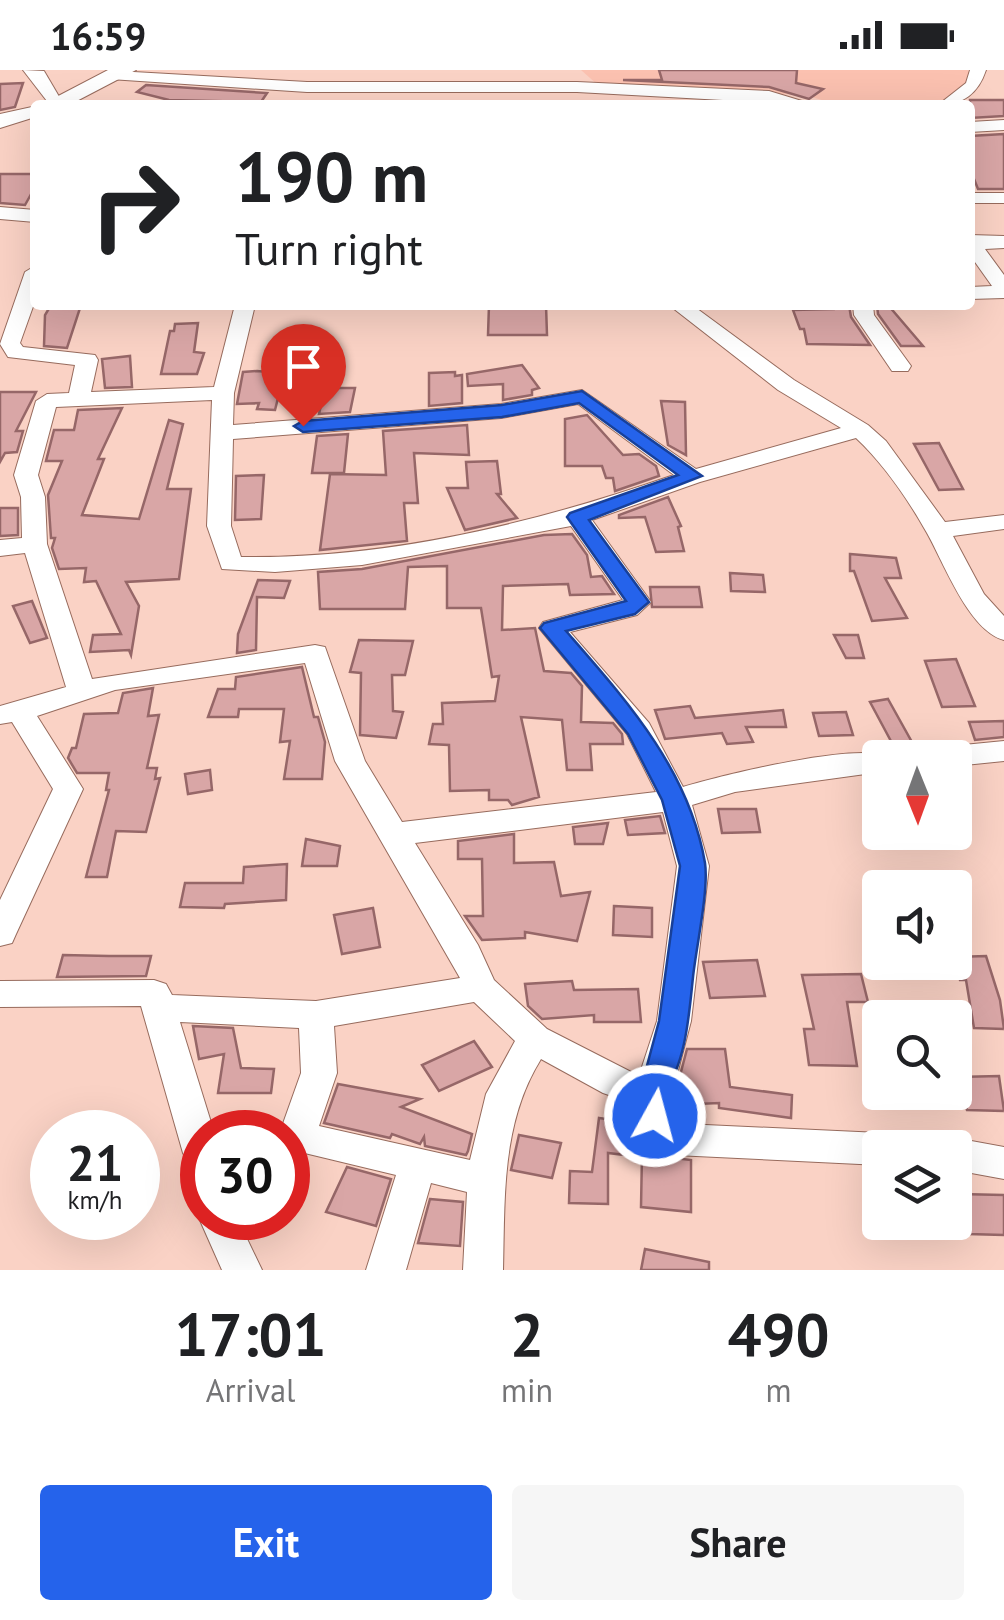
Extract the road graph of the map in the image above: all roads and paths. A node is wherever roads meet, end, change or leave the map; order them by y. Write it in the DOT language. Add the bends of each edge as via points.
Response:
graph roads {
  1 [pos="31,70"];
  2 [pos="120,73"];
  3 [pos="982,73"];
  4 [pos="284,86"];
  5 [pos="364,87"];
  6 [pos="572,87"];
  7 [pos="707,99"];
  8 [pos="41,100"];
  9 [pos="60,100"];
  10 [pos="275,100"];
  11 [pos="363,100"];
  12 [pos="786,100"];
  13 [pos="953,100"];
  14 [pos="30,112"];
  15 [pos="2,120"];
  16 [pos="1004,126"];
  17 [pos="975,127"];
  18 [pos="975,198"];
  19 [pos="1004,198"];
  20 [pos="30,212"];
  21 [pos="0,213"];
  22 [pos="975,242"];
  23 [pos="1004,242"];
  24 [pos="975,248"];
  25 [pos="30,286"];
  26 [pos="1004,291"];
  27 [pos="975,293"];
  28 [pos="244,310"];
  29 [pos="686,310"];
  30 [pos="864,310"];
  31 [pos="900,366"];
  32 [pos="223,393"];
  33 [pos="79,397"];
  34 [pos="860,430"];
  35 [pos="224,433"];
  36 [pos="26,475"];
  37 [pos="692,476"];
  38 [pos="0,477"];
  39 [pos="577,517"];
  40 [pos="1004,522"];
  41 [pos="938,530"];
  42 [pos="35,544"];
  43 [pos="0,548"];
  44 [pos="1004,632"];
  45 [pos="81,693"];
  46 [pos="10,714"];
  47 [pos="1004,751"];
  48 [pos="972,754"];
  49 [pos="862,764"];
  50 [pos="674,800"];
  51 [pos="396,834"];
  52 [pos="0,934"];
  53 [pos="482,988"];
  54 [pos="0,994"];
  55 [pos="160,1008"];
  56 [pos="316,1015"];
  57 [pos="535,1040"];
  58 [pos="648,1093"];
  59 [pos="190,1110"];
  60 [pos="862,1148"];
  61 [pos="972,1157"];
  62 [pos="1004,1163"];
  63 [pos="418,1165"];
  64 [pos="487,1180"];
  65 [pos="228,1240"];
  66 [pos="242,1270"];
  67 [pos="386,1270"];
  68 [pos="483,1270"];
  1 -- 8 [label="street" via="38,74"];
  2 -- 4 [label="street"];
  2 -- 9 [label="main road"];
  3 -- 13 [label="street"];
  4 -- 5 [label="street"];
  4 -- 10 [label="street"];
  5 -- 6 [label="street"];
  5 -- 11 [label="street"];
  6 -- 7 [label="street"];
  7 -- 12 [label="street"];
  14 -- 15 [label="main road"];
  16 -- 17 [label="street"];
  18 -- 19 [label="street"];
  20 -- 21 [label="street"];
  22 -- 23 [label="street"];
  24 -- 26 [label="street"];
  25 -- 33 [label="street" via="10,342 15,353 87,360"];
  26 -- 27 [label="street"];
  28 -- 32 [label="street"];
  29 -- 34 [label="street"];
  30 -- 31 [label="street"];
  32 -- 33 [label="street"];
  32 -- 35 [label="street"];
  33 -- 36 [label="street" via="47,401"];
  34 -- 37 [label="street"];
  34 -- 41 [label="street"];
  35 -- 37 [label="street" via="502,411 582,397"];
  35 -- 39 [label="street" via="219,526 230,564 280,567 386,556"];
  36 -- 38 [label="street"];
  36 -- 42 [label="street"];
  37 -- 39 [label="street"];
  39 -- 50 [label="street" via="638,602 552,628 638,730"];
  40 -- 41 [label="street"];
  41 -- 44 [label="street" via="972,596"];
  42 -- 43 [label="street"];
  42 -- 45 [label="street" via="69,633"];
  45 -- 46 [label="street"];
  45 -- 51 [label="street" via="111,682 315,654 350,761"];
  46 -- 52 [label="street" via="68,789"];
  47 -- 48 [label="street"];
  49 -- 50 [label="street" via="752,779"];
  50 -- 51 [label="street"];
  50 -- 58 [label="street" via="693,866 674,1021"];
  51 -- 53 [label="street"];
  53 -- 56 [label="street"];
  53 -- 57 [label="street"];
  54 -- 55 [label="street" via="154,993"];
  55 -- 56 [label="street"];
  55 -- 59 [label="street"];
  56 -- 63 [label="street" via="319,1073 297,1137"];
  57 -- 58 [label="street"];
  57 -- 64 [label="street" via="500,1100"];
  58 -- 60 [label="street" via="655,1116 675,1139"];
  61 -- 62 [label="street"];
  63 -- 64 [label="street"];
  63 -- 67 [label="street"];
  64 -- 68 [label="street"];
  65 -- 66 [label="street"];
}
